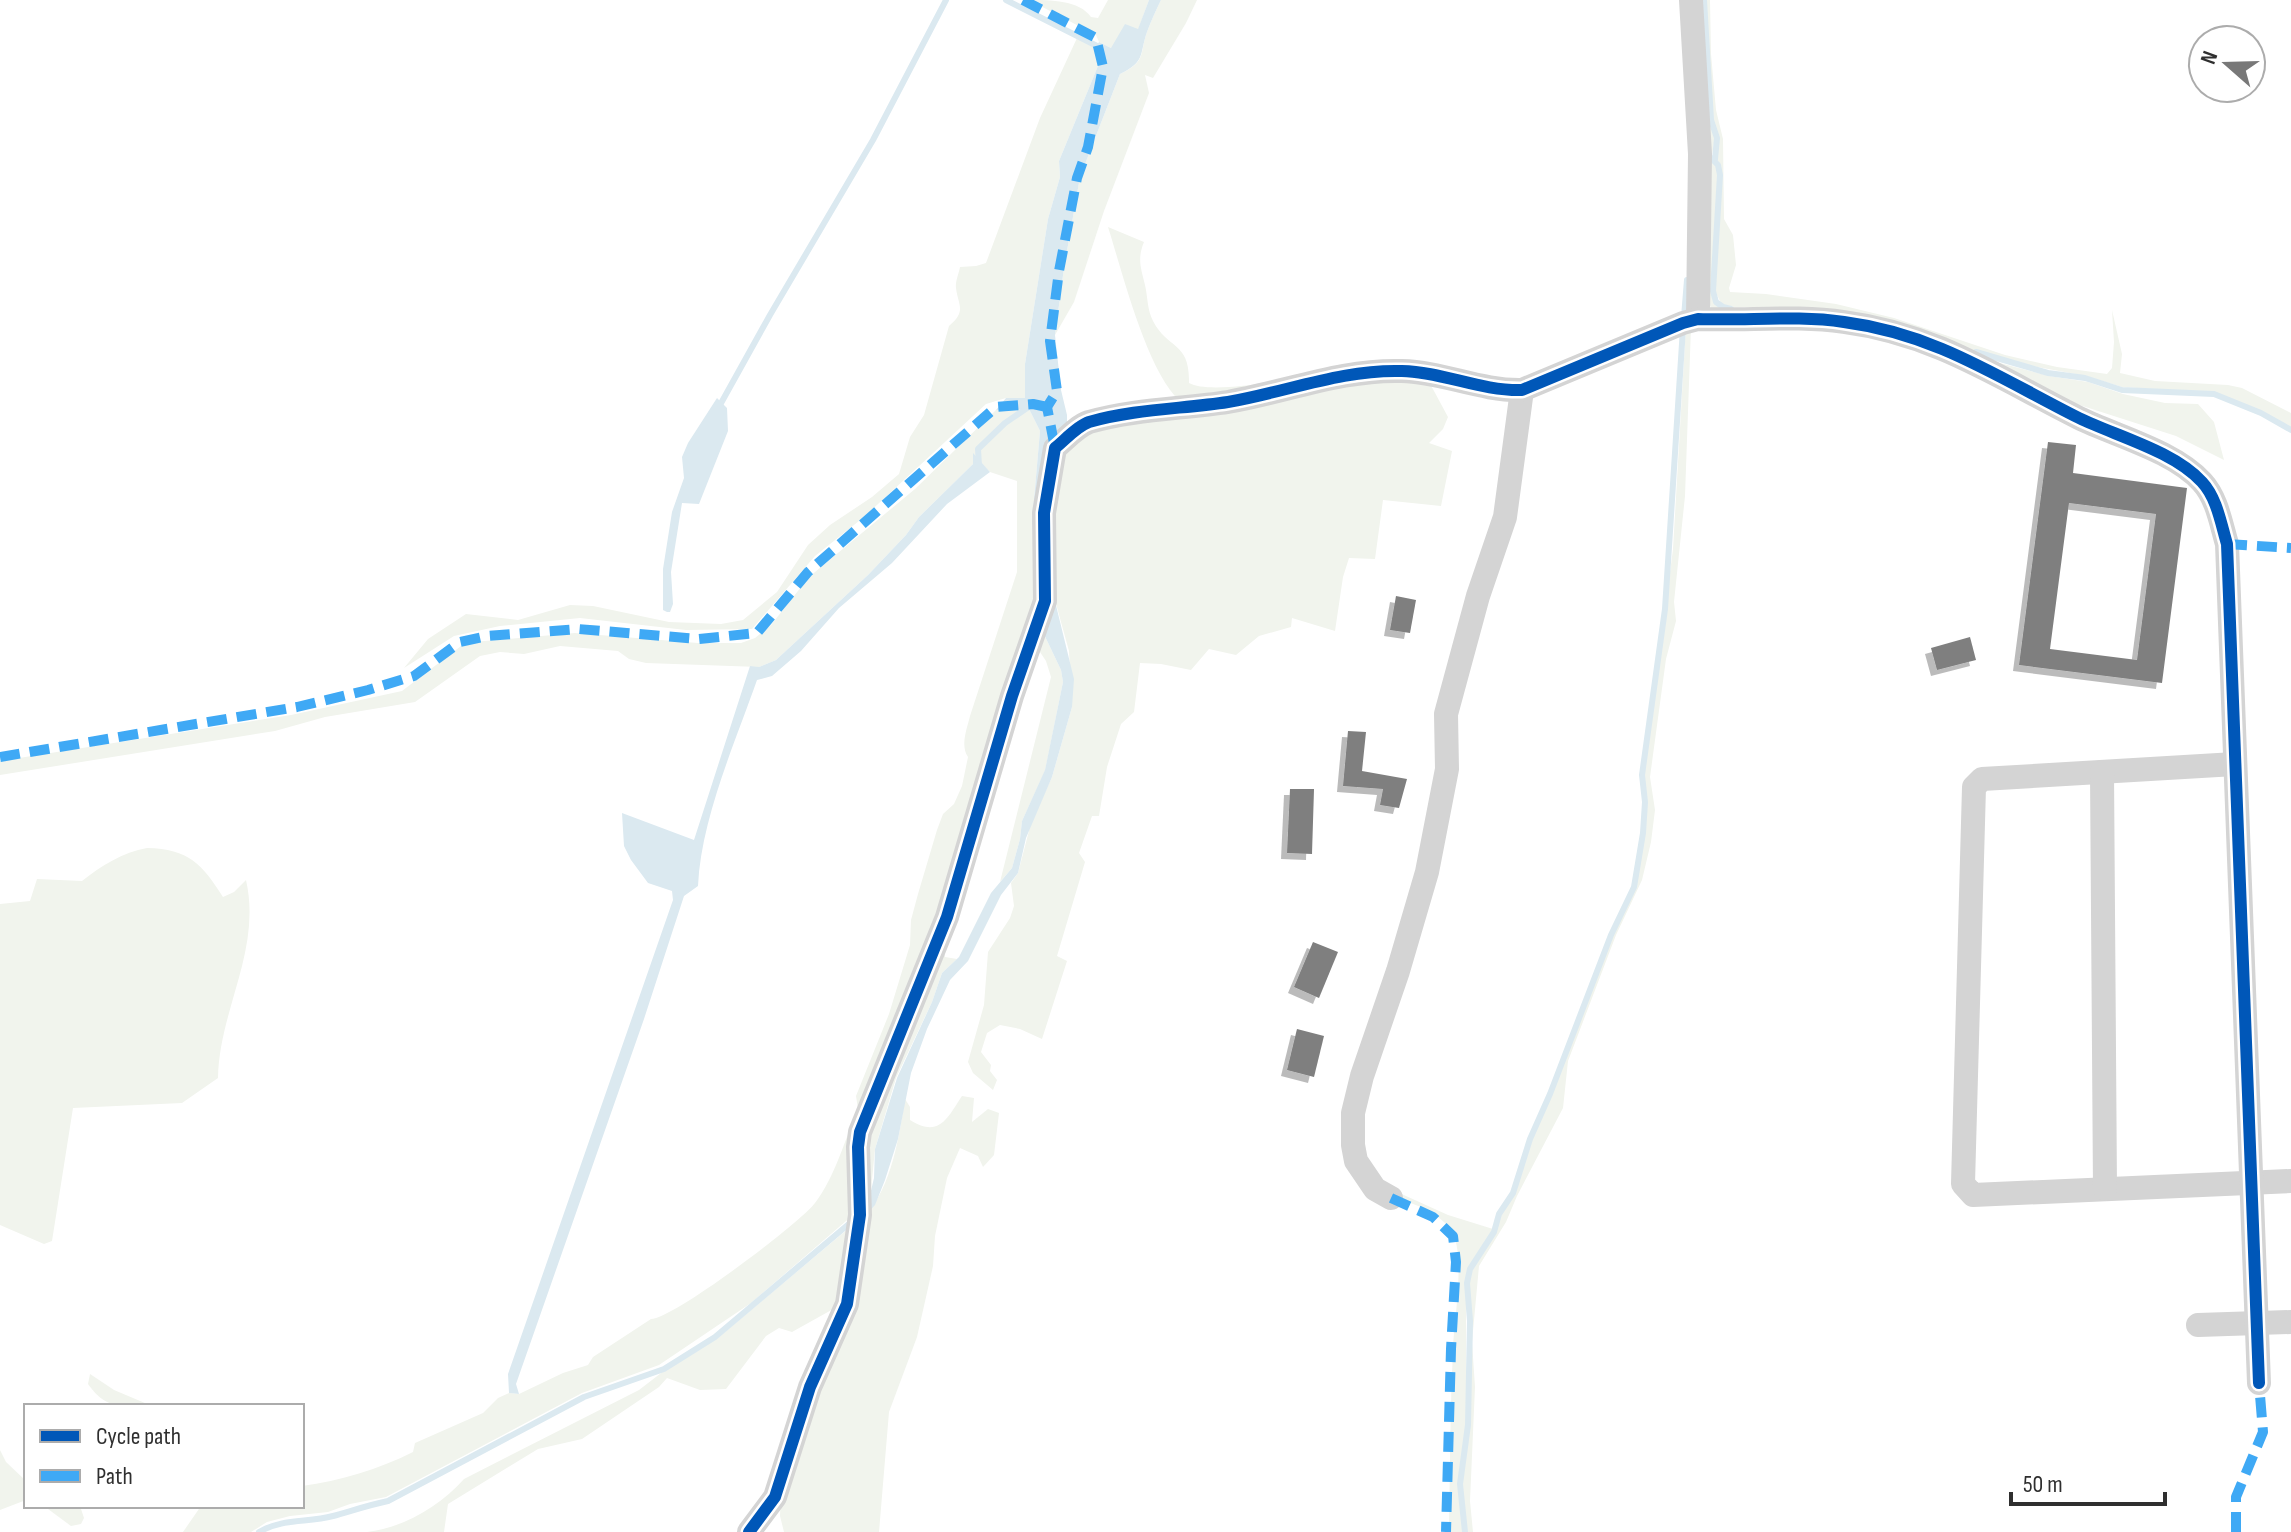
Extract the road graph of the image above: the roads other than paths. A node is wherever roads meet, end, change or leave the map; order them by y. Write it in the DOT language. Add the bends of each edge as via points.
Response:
graph roads {
  1 [pos="1691,0"];
  2 [pos="1698,319"];
  3 [pos="1522,390"];
  4 [pos="2235,764"];
  5 [pos="2102,772"];
  6 [pos="2291,1181"];
  7 [pos="2251,1183"];
  8 [pos="2105,1189"];
  9 [pos="1391,1198"];
  10 [pos="2291,1322"];
  11 [pos="2256,1323"];
  12 [pos="2198,1325"];
  13 [pos="2259,1383"];
  14 [pos="749,1532"];
  1 -- 2 [label="street" via="1700,154"];
  2 -- 3 [label="street"];
  2 -- 4 [label="street" via="1844,322 1923,340 2080,419 2160,452 2202,482 2214,501 2227,544"];
  3 -- 9 [label="street" via="1505,517 1446,714 1447,769 1427,872 1353,1113 1356,1161 1375,1189"];
  3 -- 14 [label="street" via="1478,387 1426,372 1369,372 1228,402 1086,423 1055,448 1044,513 1045,601 947,917 860,1132 860,1215 847,1304 810,1387 775,1497"];
  4 -- 5 [label="street"];
  4 -- 7 [label="street"];
  5 -- 8 [label="street"];
  5 -- 8 [label="street" via="1982,779 1974,787 1963,1184 1973,1195"];
  6 -- 7 [label="street"];
  7 -- 8 [label="street"];
  7 -- 11 [label="street"];
  10 -- 11 [label="street"];
  11 -- 12 [label="street"];
  11 -- 13 [label="street"];
}
